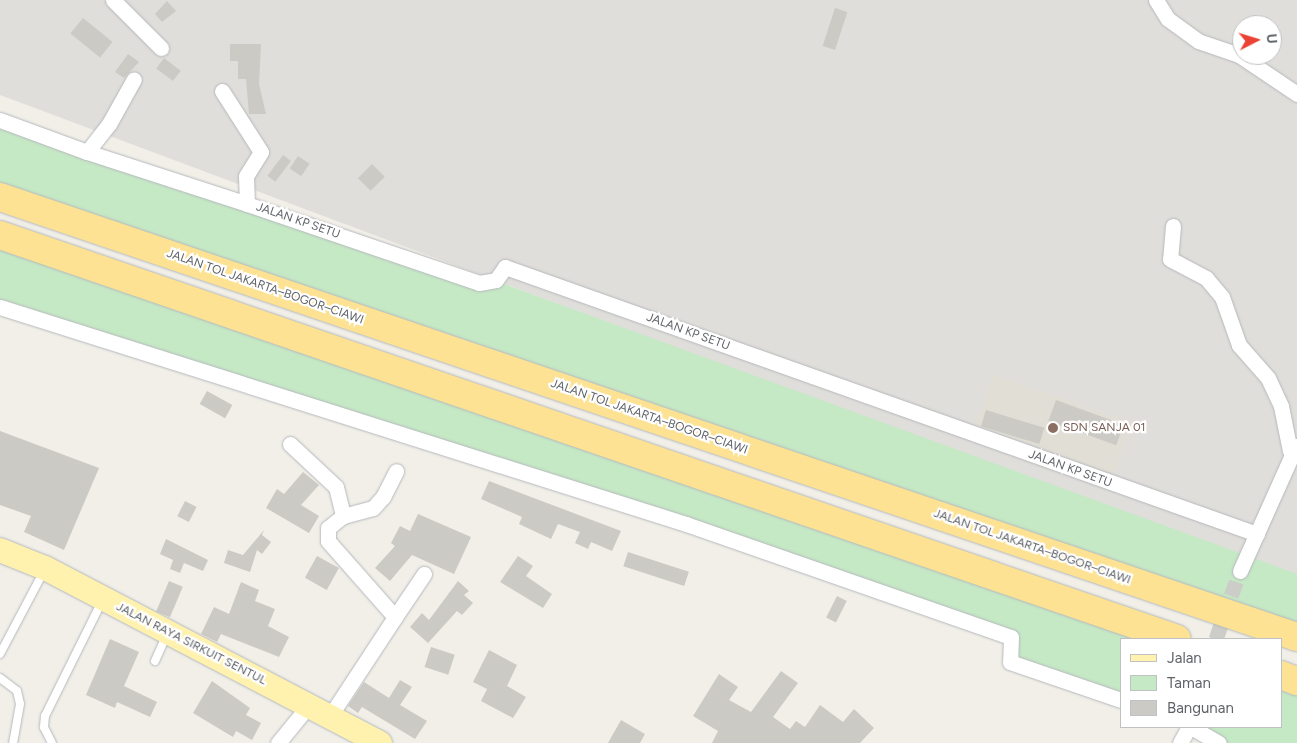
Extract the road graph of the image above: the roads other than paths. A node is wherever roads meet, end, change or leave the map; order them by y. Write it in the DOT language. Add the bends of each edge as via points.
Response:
graph roads {
  1 [pos="113,0"];
  2 [pos="1156,0"];
  3 [pos="161,48"];
  4 [pos="134,79"];
  5 [pos="222,90"];
  6 [pos="1297,94"];
  7 [pos="0,120"];
  8 [pos="87,152"];
  9 [pos="0,197"];
  10 [pos="247,204"];
  11 [pos="1173,226"];
  12 [pos="0,235"];
  13 [pos="0,307"];
  14 [pos="290,444"];
  15 [pos="1294,448"];
  16 [pos="396,471"];
  17 [pos="342,516"];
  18 [pos="1257,534"];
  19 [pos="0,550"];
  20 [pos="45,568"];
  21 [pos="1240,571"];
  22 [pos="424,574"];
  23 [pos="104,598"];
  24 [pos="395,617"];
  25 [pos="168,632"];
  26 [pos="1297,637"];
  27 [pos="1174,638"];
  28 [pos="0,654"];
  29 [pos="155,661"];
  30 [pos="1282,675"];
  31 [pos="0,678"];
  32 [pos="1297,681"];
  33 [pos="1120,700"];
  34 [pos="309,705"];
  35 [pos="330,716"];
  36 [pos="1189,728"];
  37 [pos="1192,728"];
  38 [pos="13,743"];
  39 [pos="52,743"];
  40 [pos="278,743"];
  41 [pos="380,743"];
  42 [pos="1180,743"];
  43 [pos="1219,743"];
  1 -- 3 [label="street"];
  2 -- 6 [label="street" via="1168,19 1198,41 1234,52"];
  4 -- 8 [label="street" via="109,124"];
  5 -- 10 [label="street, JALAN KP SETU" via="261,152 246,176"];
  7 -- 8 [label="street"];
  8 -- 10 [label="street"];
  9 -- 26 [label="highway, JALAN TOL JAKARTA–BOGOR–CIAWI"];
  10 -- 18 [label="street, JALAN KP SETU" via="479,283 496,280 505,267"];
  11 -- 15 [label="street" via="1170,259 1206,278 1222,296 1239,344 1268,378"];
  12 -- 27 [label="highway"];
  13 -- 33 [label="street" via="686,524 1011,637 1010,662"];
  14 -- 17 [label="street" via="336,486"];
  15 -- 18 [label="street"];
  16 -- 17 [label="street" via="384,497 373,508"];
  17 -- 24 [label="street" via="328,528 328,541"];
  18 -- 21 [label="street"];
  19 -- 20 [label="main road, JALAN RAYA SIRKUIT SENTUL"];
  20 -- 23 [label="main road, JALAN RAYA SIRKUIT SENTUL"];
  20 -- 28 [label="lane"];
  22 -- 24 [label="street"];
  23 -- 25 [label="main road, JALAN RAYA SIRKUIT SENTUL"];
  23 -- 39 [label="lane" via="45,716 44,727"];
  24 -- 35 [label="street"];
  25 -- 29 [label="lane"];
  25 -- 34 [label="main road, JALAN RAYA SIRKUIT SENTUL"];
  30 -- 32 [label="highway"];
  31 -- 38 [label="lane" via="17,691 20,704"];
  34 -- 35 [label="main road, JALAN RAYA SIRKUIT SENTUL"];
  34 -- 40 [label="street"];
  35 -- 41 [label="main road, JALAN RAYA SIRKUIT SENTUL"];
  36 -- 42 [label="street"];
  37 -- 43 [label="street"];
}
